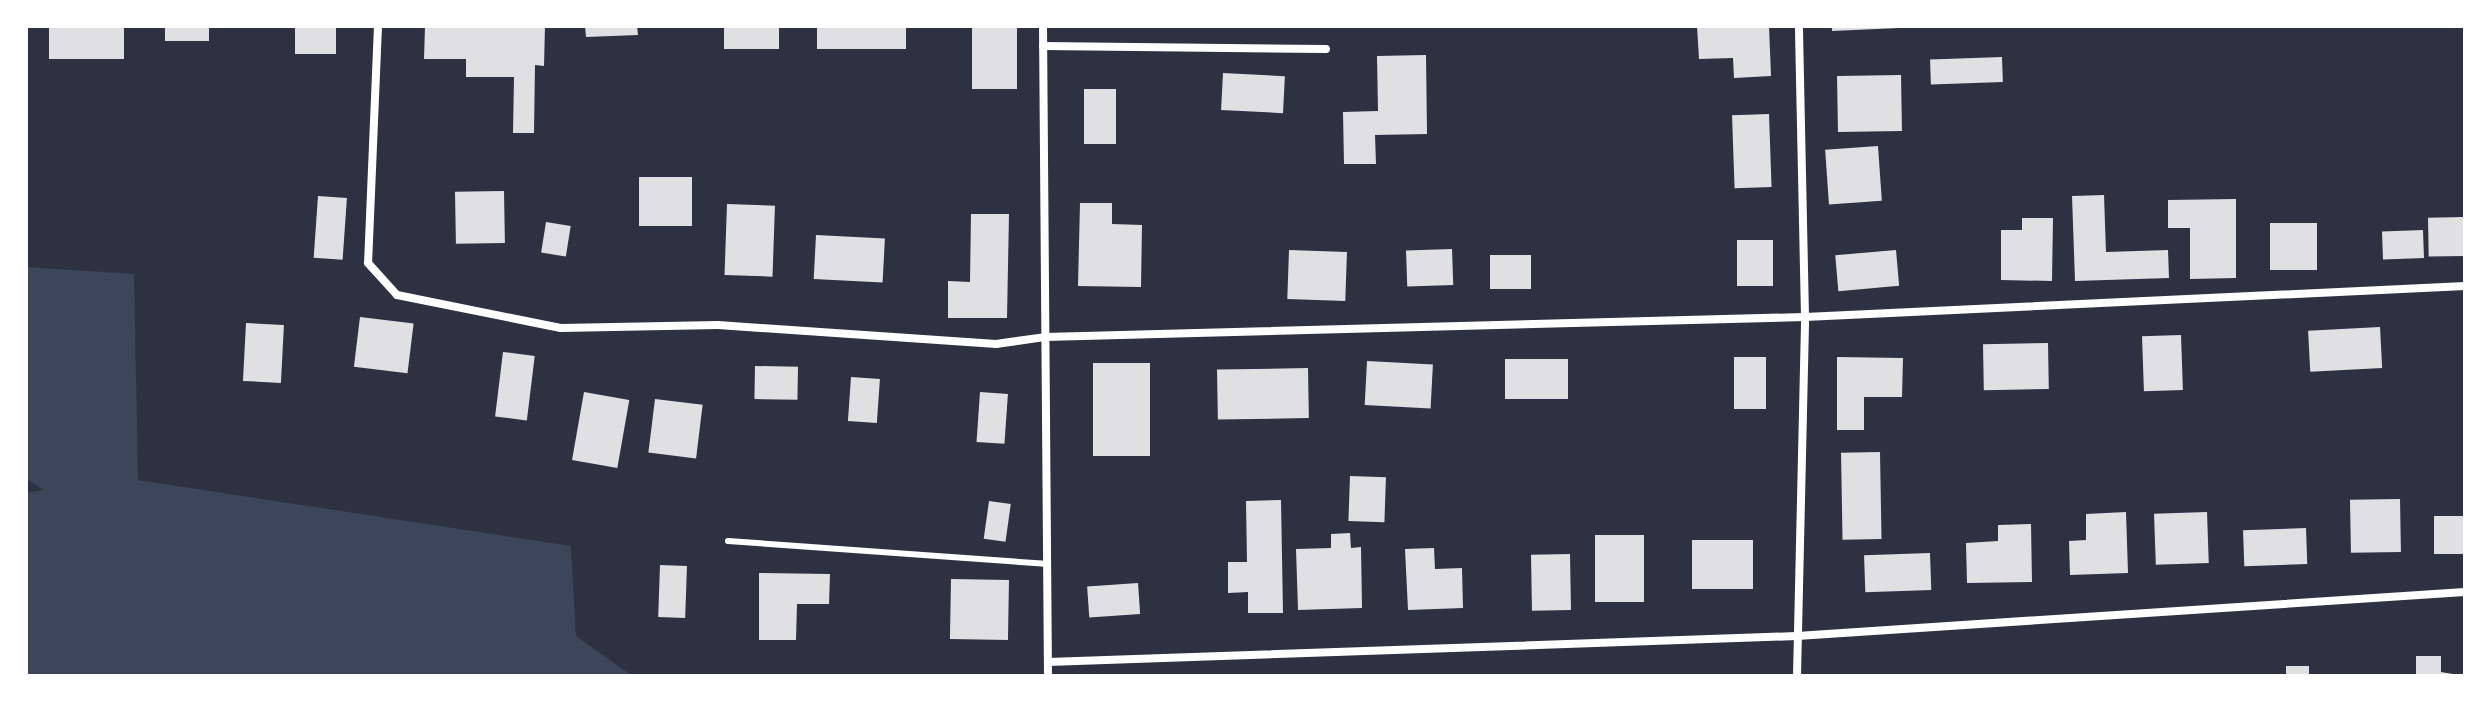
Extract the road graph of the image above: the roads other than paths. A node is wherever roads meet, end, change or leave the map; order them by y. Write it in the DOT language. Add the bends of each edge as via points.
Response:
graph roads {
  1 [pos="378,26"];
  2 [pos="1043,26"];
  3 [pos="1799,26"];
  4 [pos="1043,46"];
  5 [pos="1326,49"];
  6 [pos="2465,286"];
  7 [pos="1805,317"];
  8 [pos="1045,337"];
  9 [pos="728,541"];
  10 [pos="1045,564"];
  11 [pos="2465,592"];
  12 [pos="1797,636"];
  13 [pos="1048,662"];
  14 [pos="1048,676"];
  15 [pos="1797,676"];
  1 -- 8 [label="street" via="368,263 397,295 561,328 718,325 996,344"];
  2 -- 4 [label="street"];
  3 -- 7 [label="street"];
  4 -- 5 [label="street"];
  4 -- 8 [label="street"];
  6 -- 7 [label="street"];
  7 -- 8 [label="street"];
  7 -- 12 [label="street"];
  8 -- 10 [label="street"];
  9 -- 10 [label="lane"];
  10 -- 13 [label="street"];
  11 -- 12 [label="street"];
  12 -- 13 [label="street"];
  12 -- 15 [label="street"];
  13 -- 14 [label="street"];
}
